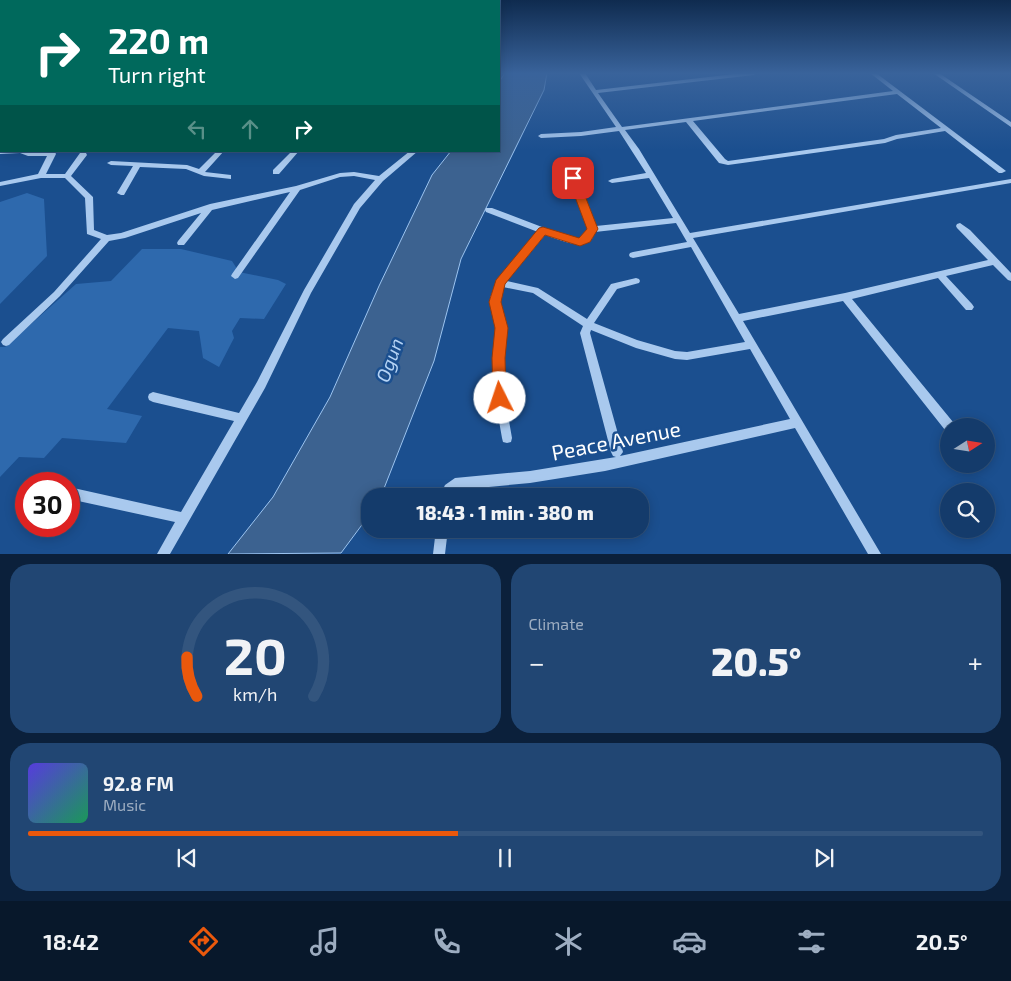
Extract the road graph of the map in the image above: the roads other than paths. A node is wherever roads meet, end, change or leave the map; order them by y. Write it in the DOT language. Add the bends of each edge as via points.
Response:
graph roads {
  1 [pos="599,99"];
  2 [pos="847,99"];
  3 [pos="907,99"];
  4 [pos="975,99"];
  5 [pos="688,120"];
  6 [pos="1011,124"];
  7 [pos="621,128"];
  8 [pos="947,129"];
  9 [pos="541,136"];
  10 [pos="23,152"];
  11 [pos="220,152"];
  12 [pos="295,152"];
  13 [pos="414,152"];
  14 [pos="83,155"];
  15 [pos="111,163"];
  16 [pos="137,165"];
  17 [pos="569,167"];
  18 [pos="201,171"];
  19 [pos="1002,171"];
  20 [pos="276,172"];
  21 [pos="651,175"];
  22 [pos="41,176"];
  23 [pos="67,176"];
  24 [pos="228,178"];
  25 [pos="380,179"];
  26 [pos="612,180"];
  27 [pos="1011,181"];
  28 [pos="0,184"];
  29 [pos="297,188"];
  30 [pos="121,193"];
  31 [pos="210,207"];
  32 [pos="489,210"];
  33 [pos="678,220"];
  34 [pos="960,226"];
  35 [pos="593,229"];
  36 [pos="543,231"];
  37 [pos="107,238"];
  38 [pos="690,240"];
  39 [pos="181,243"];
  40 [pos="633,255"];
  41 [pos="993,262"];
  42 [pos="939,274"];
  43 [pos="235,276"];
  44 [pos="1011,278"];
  45 [pos="636,281"];
  46 [pos="500,283"];
  47 [pos="845,297"];
  48 [pos="969,307"];
  49 [pos="737,318"];
  50 [pos="588,325"];
  51 [pos="6,342"];
  52 [pos="752,345"];
  53 [pos="153,398"];
  54 [pos="241,418"];
  55 [pos="943,418"];
  56 [pos="798,422"];
  57 [pos="506,438"];
  58 [pos="617,452"];
  59 [pos="450,488"];
  60 [pos="80,495"];
  61 [pos="182,518"];
  62 [pos="441,538"];
  63 [pos="162,554"];
  64 [pos="439,554"];
  65 [pos="875,554"];
  1 -- 7 [label="street"];
  2 -- 5 [label="street"];
  3 -- 8 [label="street"];
  4 -- 6 [label="street"];
  5 -- 7 [label="street"];
  5 -- 8 [label="street" via="722,161 728,163"];
  7 -- 9 [label="street" via="570,136"];
  7 -- 21 [label="street"];
  8 -- 19 [label="street"];
  10 -- 22 [label="street" via="52,154"];
  11 -- 18 [label="street"];
  12 -- 20 [label="street"];
  13 -- 25 [label="street"];
  14 -- 23 [label="street"];
  15 -- 16 [label="street"];
  16 -- 18 [label="street" via="187,167"];
  16 -- 30 [label="street"];
  17 -- 35 [label="street"];
  18 -- 24 [label="street"];
  21 -- 26 [label="street"];
  21 -- 33 [label="street"];
  22 -- 23 [label="street"];
  22 -- 28 [label="street"];
  23 -- 37 [label="street" via="89,197 90,232"];
  25 -- 29 [label="street" via="347,173"];
  25 -- 54 [label="street" via="352,215 307,292"];
  27 -- 38 [label="street"];
  29 -- 31 [label="street"];
  29 -- 43 [label="street"];
  31 -- 37 [label="street"];
  31 -- 39 [label="street"];
  32 -- 36 [label="street"];
  33 -- 35 [label="street"];
  33 -- 38 [label="street"];
  34 -- 41 [label="street" via="981,244"];
  35 -- 36 [label="street" via="582,242"];
  36 -- 46 [label="street"];
  37 -- 51 [label="street" via="57,294"];
  38 -- 40 [label="street"];
  38 -- 49 [label="street"];
  41 -- 42 [label="street"];
  41 -- 44 [label="street"];
  42 -- 47 [label="street"];
  42 -- 48 [label="street"];
  45 -- 50 [label="street" via="614,286"];
  46 -- 50 [label="street" via="534,290"];
  46 -- 57 [label="street" via="495,302 501,328 498,387"];
  47 -- 49 [label="street"];
  47 -- 55 [label="street"];
  49 -- 52 [label="street"];
  50 -- 52 [label="street" via="675,355 687,356"];
  50 -- 58 [label="street" via="586,344"];
  52 -- 56 [label="street"];
  53 -- 54 [label="street"];
  54 -- 61 [label="street"];
  56 -- 59 [label="street, Peace Avenue" via="605,465 455,484"];
  56 -- 65 [label="street"];
  60 -- 61 [label="street"];
  61 -- 63 [label="street"];
  62 -- 64 [label="street"];
}
